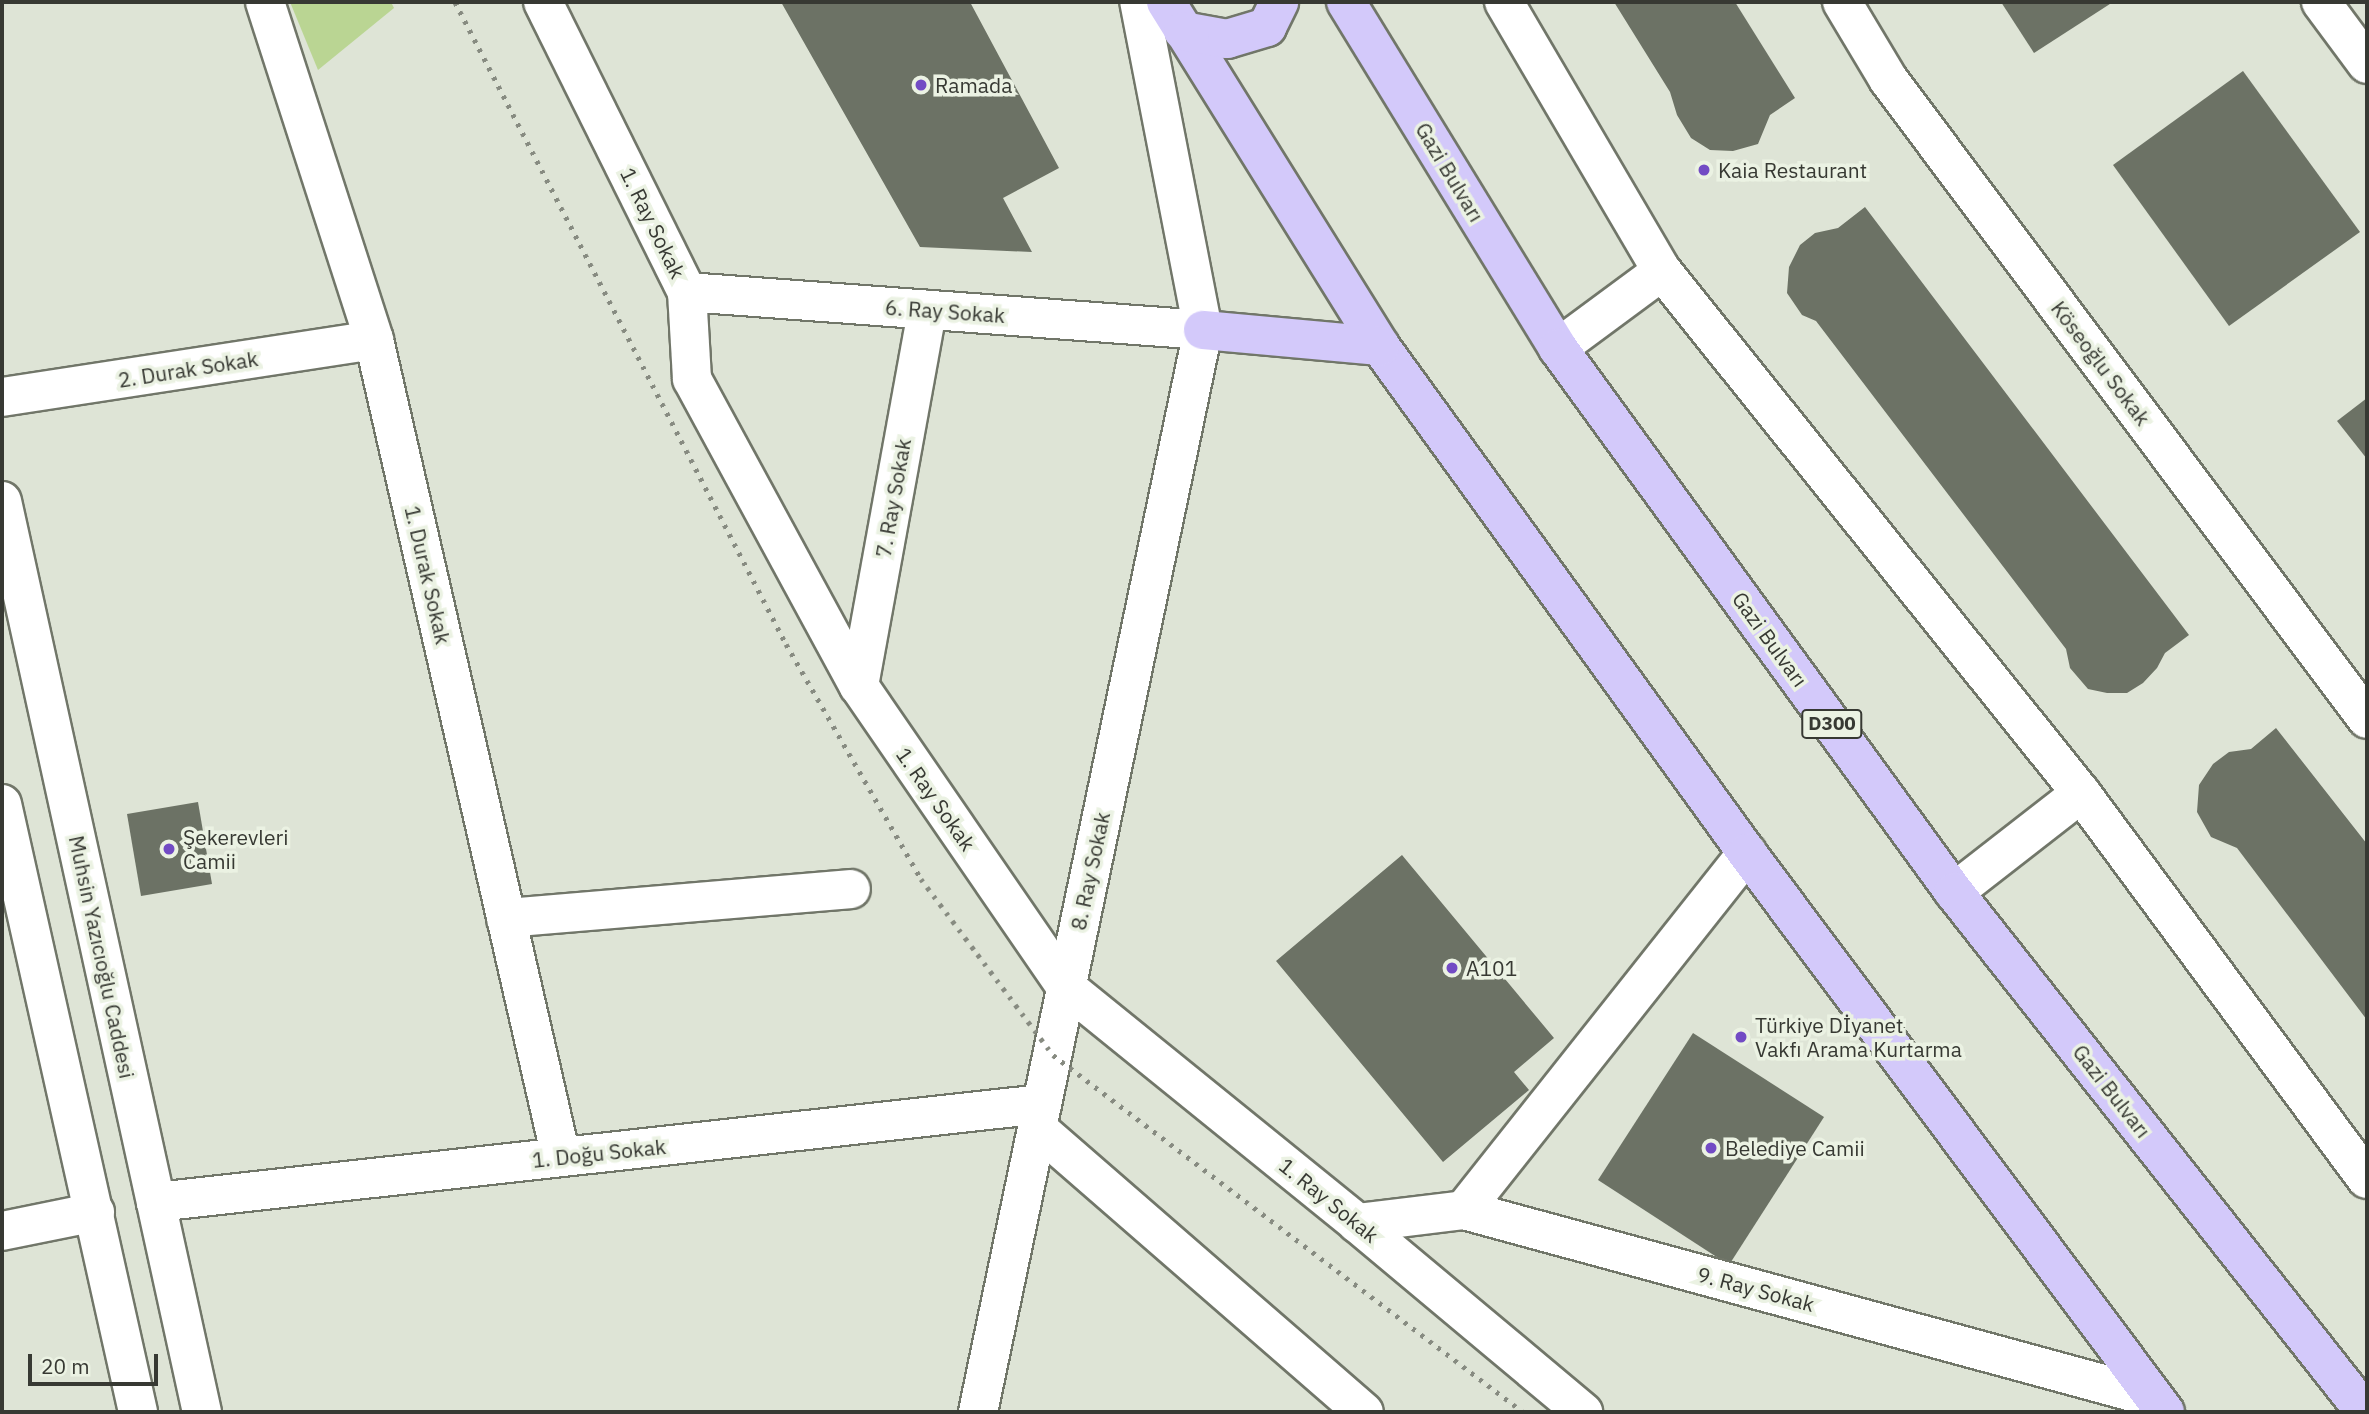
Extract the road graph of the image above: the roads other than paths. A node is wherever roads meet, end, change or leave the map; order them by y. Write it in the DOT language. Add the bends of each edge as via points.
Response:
graph roads {
  1 [pos="265,2"];
  2 [pos="543,2"];
  3 [pos="1139,2"];
  4 [pos="1279,2"];
  5 [pos="1346,2"];
  6 [pos="1504,2"];
  7 [pos="1842,2"];
  8 [pos="2321,2"];
  9 [pos="1175,16"];
  10 [pos="2367,64"];
  11 [pos="1662,271"];
  12 [pos="687,292"];
  13 [pos="928,310"];
  14 [pos="1203,330"];
  15 [pos="374,340"];
  16 [pos="1380,346"];
  17 [pos="1558,348"];
  18 [pos="2,397"];
  19 [pos="2,501"];
  20 [pos="859,686"];
  21 [pos="2367,719"];
  22 [pos="2081,793"];
  23 [pos="2,804"];
  24 [pos="1746,853"];
  25 [pos="851,890"];
  26 [pos="1954,892"];
  27 [pos="506,918"];
  28 [pos="1066,987"];
  29 [pos="1040,1116"];
  30 [pos="561,1157"];
  31 [pos="2367,1179"];
  32 [pos="156,1202"];
  33 [pos="1464,1210"];
  34 [pos="95,1213"];
  35 [pos="1357,1223"];
  36 [pos="2,1231"];
  37 [pos="2158,1404"];
  38 [pos="138,1412"];
  39 [pos="202,1412"];
  40 [pos="978,1412"];
  41 [pos="1363,1412"];
  42 [pos="1583,1412"];
  43 [pos="2365,1412"];
  1 -- 15 [label="street, 1. Durak Sokak"];
  2 -- 12 [label="street, 1. Ray Sokak"];
  3 -- 14 [label="street"];
  4 -- 9 [label="highway" via="1267,27 1227,39"];
  5 -- 17 [label="highway, Gazi Bulvarı / D300"];
  6 -- 11 [label="street"];
  7 -- 21 [label="street, Köseoğlu Sokak" via="1888,79"];
  8 -- 10 [label="street"];
  9 -- 16 [label="highway"];
  11 -- 17 [label="street"];
  11 -- 22 [label="street"];
  12 -- 13 [label="street, 6. Ray Sokak"];
  12 -- 20 [label="street, 1. Ray Sokak" via="692,379"];
  13 -- 14 [label="street, 6. Ray Sokak"];
  13 -- 20 [label="street, 7. Ray Sokak"];
  14 -- 16 [label="highway"];
  14 -- 28 [label="street, 8. Ray Sokak"];
  15 -- 18 [label="street, 2. Durak Sokak"];
  15 -- 27 [label="street, 1. Durak Sokak"];
  16 -- 24 [label="highway"];
  17 -- 26 [label="highway, Gazi Bulvarı / D300"];
  19 -- 32 [label="street, Muhsin Yazıcıoğlu Caddesi"];
  20 -- 28 [label="street, 1. Ray Sokak"];
  22 -- 26 [label="street"];
  22 -- 31 [label="street"];
  23 -- 34 [label="street"];
  24 -- 33 [label="street"];
  24 -- 37 [label="highway"];
  25 -- 27 [label="street"];
  26 -- 43 [label="highway, Gazi Bulvarı / D300"];
  27 -- 30 [label="street, 1. Durak Sokak"];
  28 -- 29 [label="street, 8. Ray Sokak"];
  28 -- 35 [label="street, 1. Ray Sokak"];
  29 -- 30 [label="street, 1. Doğu Sokak"];
  29 -- 40 [label="street, 8. Ray Sokak"];
  29 -- 41 [label="street"];
  30 -- 32 [label="street, 1. Doğu Sokak"];
  32 -- 34 [label="street, 1. Doğu Sokak"];
  32 -- 39 [label="street, Muhsin Yazıcıoğlu Caddesi"];
  33 -- 35 [label="street, 9. Ray Sokak"];
  33 -- 37 [label="street, 9. Ray Sokak"];
  34 -- 36 [label="street, 1. Doğu Sokak"];
  34 -- 38 [label="street"];
  35 -- 42 [label="street, 1. Ray Sokak"];
}
